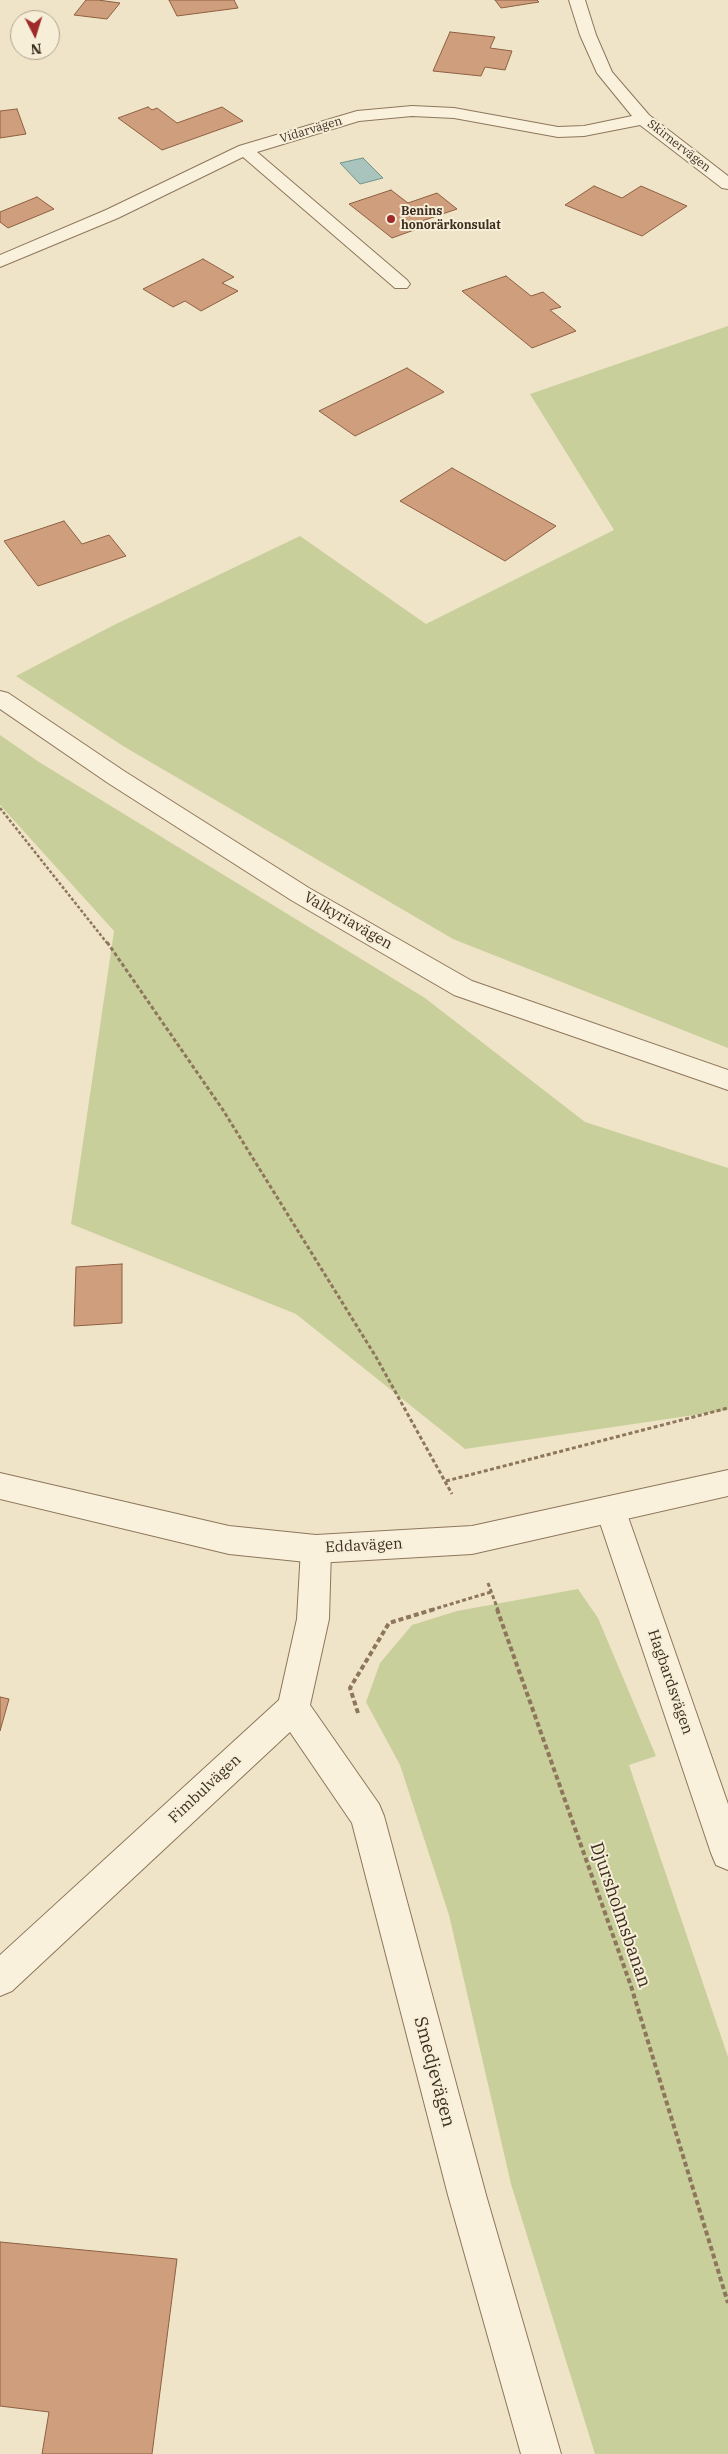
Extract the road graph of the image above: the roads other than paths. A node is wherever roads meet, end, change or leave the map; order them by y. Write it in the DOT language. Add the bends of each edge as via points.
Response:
graph roads {
  1 [pos="577,0"];
  2 [pos="644,119"];
  3 [pos="245,150"];
  4 [pos="728,184"];
  5 [pos="0,262"];
  6 [pos="401,284"];
  7 [pos="0,698"];
  8 [pos="728,1080"];
  9 [pos="728,1483"];
  10 [pos="0,1486"];
  11 [pos="611,1511"];
  12 [pos="316,1549"];
  13 [pos="293,1708"];
  14 [pos="728,1853"];
  15 [pos="0,1980"];
  16 [pos="541,2454"];
  1 -- 2 [label="street, Skirnervägen" via="605,73"];
  2 -- 3 [label="street, Vidarvägen" via="584,131 558,132 454,113 412,111 357,116"];
  2 -- 4 [label="street, Skirnervägen"];
  3 -- 5 [label="street, Vidarvägen" via="112,214"];
  3 -- 6 [label="street"];
  7 -- 8 [label="street, Valkyriavägen" via="116,777 300,894 463,988"];
  9 -- 11 [label="street, Eddavägen"];
  10 -- 12 [label="street, Eddavägen" via="230,1540"];
  11 -- 12 [label="street, Eddavägen" via="472,1540"];
  11 -- 14 [label="street, Hagbardsvägen"];
  12 -- 13 [label="street" via="313,1620"];
  13 -- 15 [label="street, Fimbulvägen"];
  13 -- 16 [label="street, Smedjevägen" via="367,1816 467,2195"];
}
